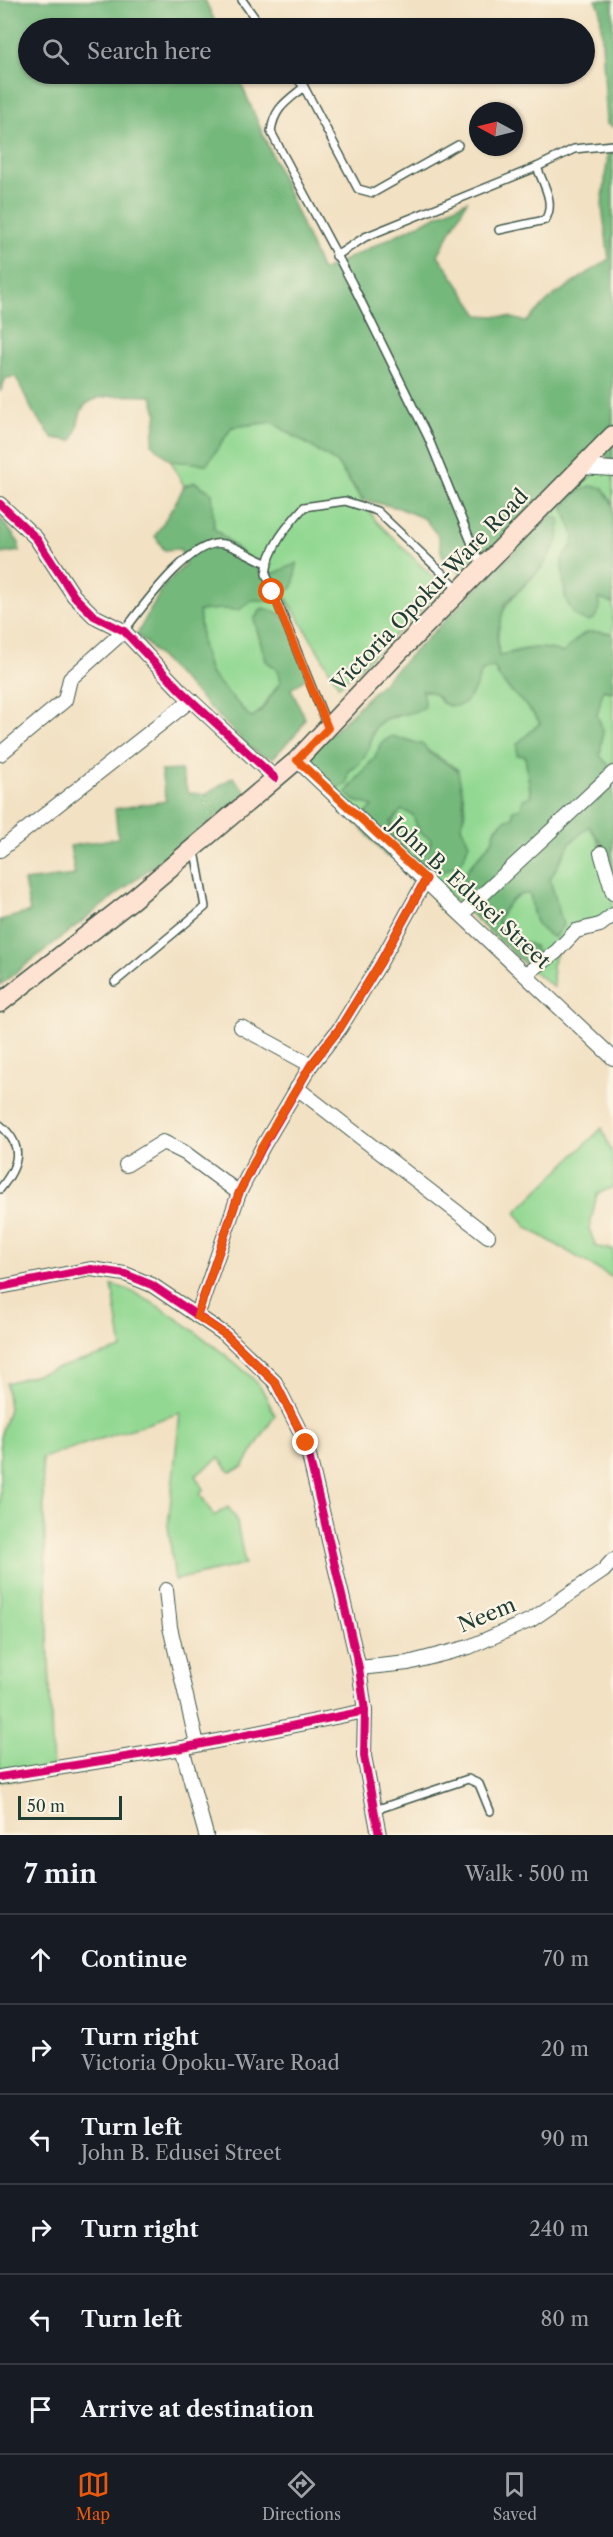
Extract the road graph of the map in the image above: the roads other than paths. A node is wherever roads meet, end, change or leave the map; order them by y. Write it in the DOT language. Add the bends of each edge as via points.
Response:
graph roads {
  1 [pos="242,0"];
  2 [pos="255,18"];
  3 [pos="302,84"];
  4 [pos="304,87"];
  5 [pos="612,144"];
  6 [pos="458,145"];
  7 [pos="537,167"];
  8 [pos="499,230"];
  9 [pos="336,256"];
  10 [pos="613,435"];
  11 [pos="582,467"];
  12 [pos="613,469"];
  13 [pos="0,504"];
  14 [pos="267,563"];
  15 [pos="482,568"];
  16 [pos="460,590"];
  17 [pos="124,631"];
  18 [pos="191,700"];
  19 [pos="328,728"];
  20 [pos="0,754"];
  21 [pos="297,760"];
  22 [pos="613,773"];
  23 [pos="275,778"];
  24 [pos="194,847"];
  25 [pos="0,850"];
  26 [pos="600,853"];
  27 [pos="426,879"];
  28 [pos="613,893"];
  29 [pos="462,914"];
  30 [pos="613,915"];
  31 [pos="526,974"];
  32 [pos="115,982"];
  33 [pos="0,1003"];
  34 [pos="241,1027"];
  35 [pos="613,1058"];
  36 [pos="311,1065"];
  37 [pos="297,1088"];
  38 [pos="0,1125"];
  39 [pos="126,1165"];
  40 [pos="0,1189"];
  41 [pos="239,1193"];
  42 [pos="488,1236"];
  43 [pos="0,1287"];
  44 [pos="197,1316"];
  45 [pos="613,1560"];
  46 [pos="166,1590"];
  47 [pos="359,1668"];
  48 [pos="365,1711"];
  49 [pos="196,1744"];
  50 [pos="182,1748"];
  51 [pos="0,1777"];
  52 [pos="375,1810"];
  53 [pos="490,1811"];
  54 [pos="206,1835"];
  55 [pos="379,1835"];
  1 -- 2 [label="lane"];
  3 -- 4 [label="lane"];
  4 -- 6 [label="lane" via="358,189 372,193"];
  4 -- 9 [label="lane" via="273,116 271,132"];
  5 -- 7 [label="lane" via="574,148"];
  7 -- 8 [label="lane" via="551,205 545,220"];
  7 -- 9 [label="lane" via="365,237"];
  9 -- 15 [label="lane" via="428,437"];
  10 -- 11 [label="main road, Victoria Opoku-Ware Road"];
  11 -- 12 [label="street"];
  11 -- 15 [label="main road, Victoria Opoku-Ware Road"];
  13 -- 17 [label="street" via="36,538 74,596 94,616"];
  14 -- 16 [label="lane" via="283,532 304,507 345,501 377,511"];
  14 -- 17 [label="lane" via="223,543 210,544 197,551 158,588"];
  14 -- 19 [label="lane" via="272,592"];
  15 -- 16 [label="main road, Victoria Opoku-Ware Road"];
  16 -- 19 [label="main road, Victoria Opoku-Ware Road"];
  17 -- 18 [label="street"];
  17 -- 20 [label="street" via="70,680 65,700"];
  18 -- 23 [label="street"];
  18 -- 25 [label="street"];
  19 -- 21 [label="main road, Victoria Opoku-Ware Road"];
  21 -- 23 [label="main road, Victoria Opoku-Ware Road"];
  21 -- 27 [label="street, John B. Edusei Street"];
  22 -- 29 [label="street"];
  23 -- 24 [label="main road, Victoria Opoku-Ware Road"];
  24 -- 32 [label="lane" via="206,907"];
  24 -- 33 [label="main road, Victoria Opoku-Ware Road"];
  26 -- 28 [label="street"];
  27 -- 29 [label="street, John B. Edusei Street"];
  27 -- 36 [label="street" via="340,1028"];
  29 -- 31 [label="street, John B. Edusei Street"];
  30 -- 31 [label="street" via="600,925 576,932"];
  31 -- 35 [label="street, John B. Edusei Street"];
  34 -- 36 [label="street"];
  36 -- 37 [label="street"];
  37 -- 41 [label="street"];
  37 -- 42 [label="street"];
  38 -- 40 [label="lane" via="12,1134 17,1160"];
  39 -- 41 [label="street" via="164,1142"];
  41 -- 44 [label="street"];
  43 -- 44 [label="street" via="91,1269 124,1274 152,1285"];
  44 -- 47 [label="street" via="226,1335 275,1382 306,1443"];
  45 -- 47 [label="street, Neem" via="531,1620 479,1642 408,1663"];
  46 -- 49 [label="street" via="170,1628"];
  47 -- 48 [label="street"];
  48 -- 49 [label="street"];
  48 -- 52 [label="street" via="364,1756"];
  49 -- 50 [label="street"];
  50 -- 51 [label="street"];
  50 -- 54 [label="street"];
  52 -- 53 [label="lane" via="468,1779 479,1784"];
  52 -- 55 [label="street"];
}
